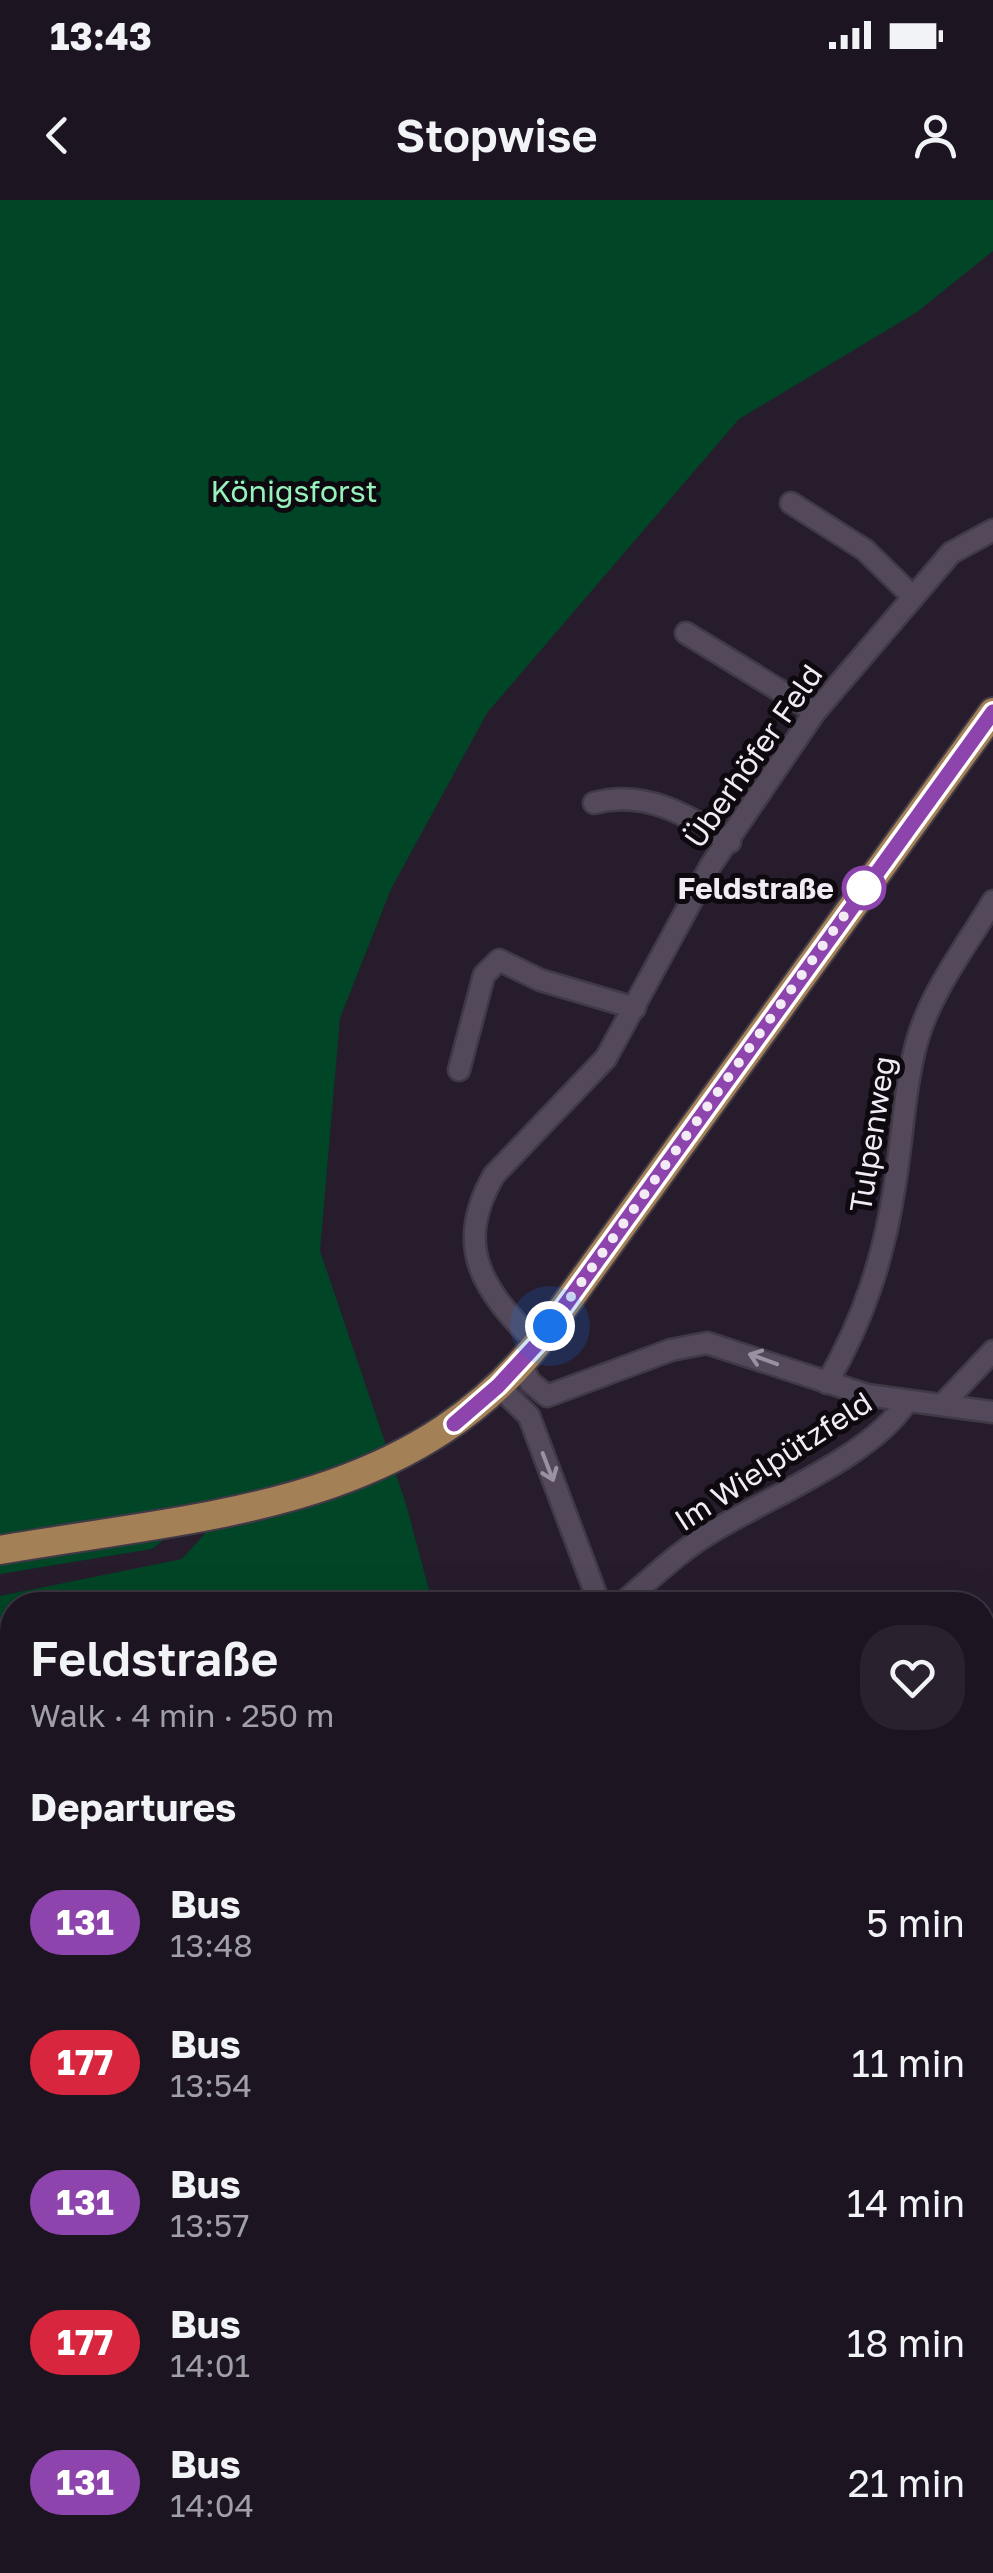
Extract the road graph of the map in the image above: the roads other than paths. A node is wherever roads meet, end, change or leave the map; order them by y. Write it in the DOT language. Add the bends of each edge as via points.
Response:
graph roads {
  1 [pos="791,504"];
  2 [pos="993,530"];
  3 [pos="912,595"];
  4 [pos="686,633"];
  5 [pos="815,712"];
  6 [pos="993,712"];
  7 [pos="594,803"];
  8 [pos="730,842"];
  9 [pos="993,901"];
  10 [pos="635,1008"];
  11 [pos="459,1070"];
  12 [pos="993,1351"];
  13 [pos="529,1354"];
  14 [pos="826,1383"];
  15 [pos="498,1386"];
  16 [pos="547,1396"];
  17 [pos="907,1401"];
  18 [pos="942,1405"];
  19 [pos="993,1412"];
  20 [pos="529,1416"];
  21 [pos="0,1550"];
  22 [pos="595,1592"];
  23 [pos="636,1592"];
  1 -- 3 [label="street" via="866,550"];
  2 -- 3 [label="street, Überhöfer Feld" via="951,553"];
  3 -- 5 [label="street, Überhöfer Feld"];
  4 -- 5 [label="street"];
  5 -- 8 [label="street, Überhöfer Feld"];
  6 -- 13 [label="main road"];
  7 -- 8 [label="street" via="623,795 652,803"];
  8 -- 10 [label="street, Überhöfer Feld"];
  9 -- 14 [label="street, Tulpenweg" via="918,1039 878,1268 858,1329"];
  10 -- 11 [label="street" via="498,960 484,975"];
  10 -- 13 [label="street, Überhöfer Feld" via="606,1058 494,1175 480,1207 474,1239 482,1276"];
  12 -- 18 [label="street"];
  13 -- 15 [label="main road"];
  13 -- 16 [label="street, Überhöfer Feld" via="530,1382"];
  14 -- 16 [label="street, one-way" via="729,1347 698,1344"];
  14 -- 17 [label="street"];
  15 -- 20 [label="street"];
  15 -- 21 [label="main road" via="454,1424 369,1473 298,1496"];
  16 -- 20 [label="street"];
  17 -- 18 [label="street"];
  17 -- 23 [label="street, Im Wielpützfeld" via="895,1421 707,1534"];
  18 -- 19 [label="street"];
  20 -- 22 [label="street, one-way"];
}
